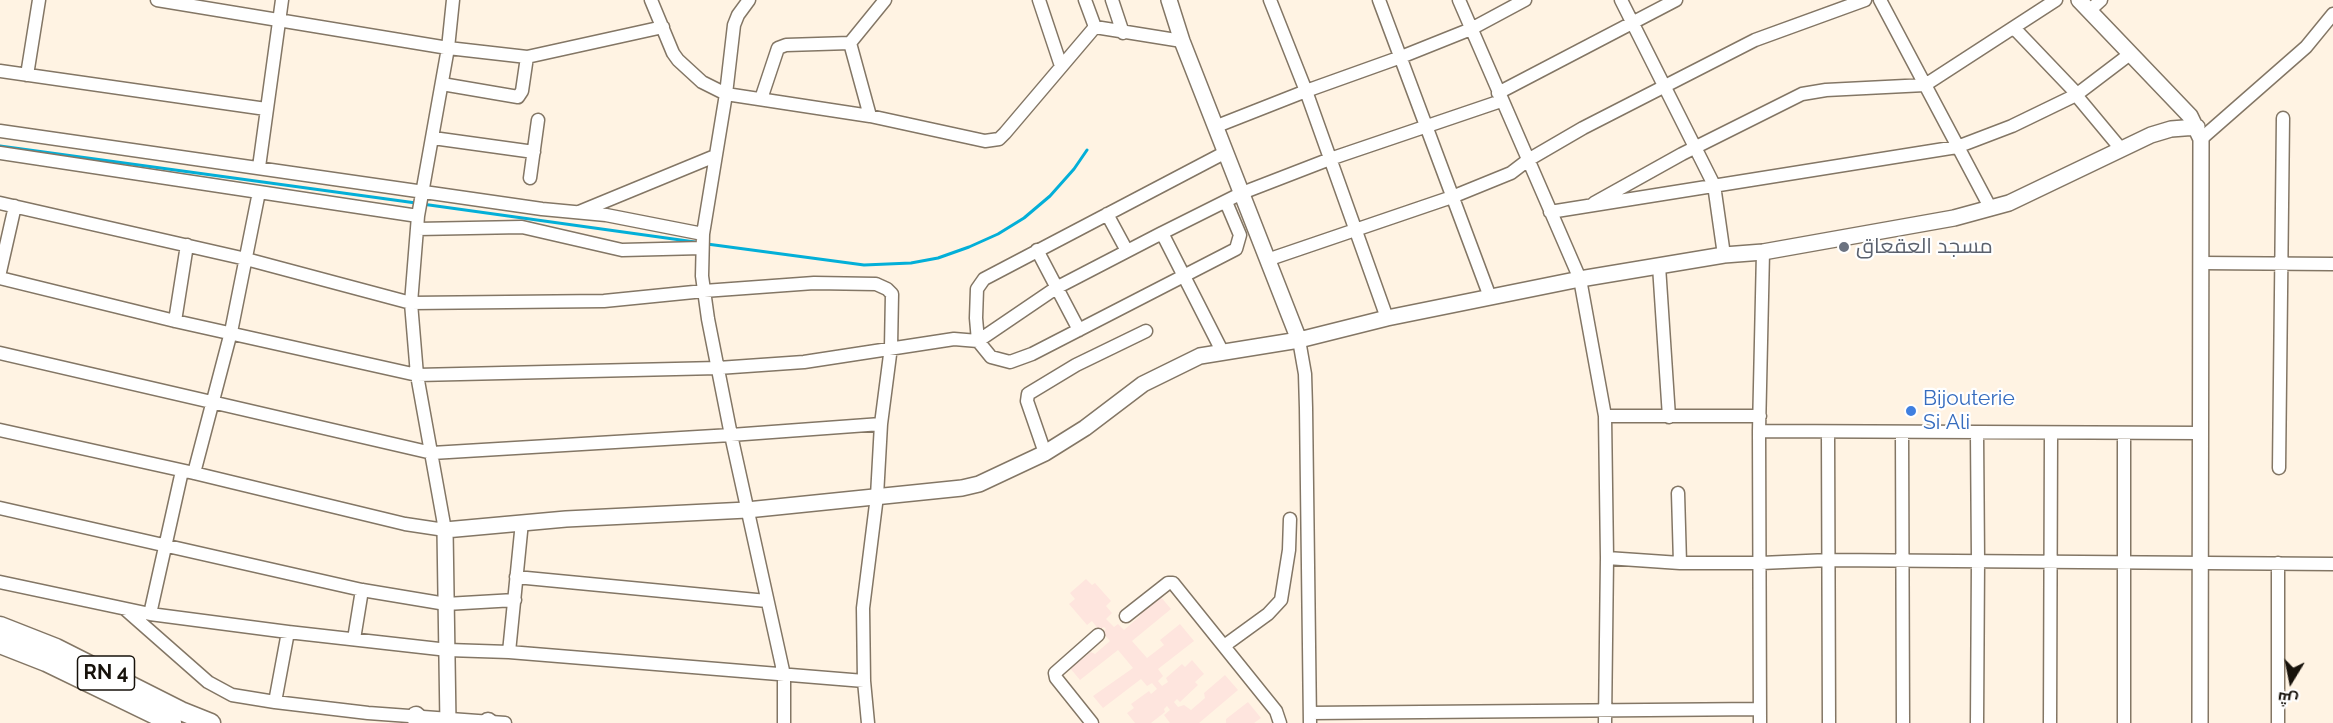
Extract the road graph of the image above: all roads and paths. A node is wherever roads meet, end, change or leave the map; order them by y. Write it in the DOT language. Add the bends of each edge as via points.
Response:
graph roads {
  1 [pos="39,0"];
  2 [pos="157,0"];
  3 [pos="282,0"];
  4 [pos="453,0"];
  5 [pos="651,0"];
  6 [pos="749,0"];
  7 [pos="885,0"];
  8 [pos="1039,0"];
  9 [pos="1085,0"];
  10 [pos="1112,0"];
  11 [pos="1169,0"];
  12 [pos="1270,0"];
  13 [pos="1379,0"];
  14 [pos="1459,0"];
  15 [pos="1525,0"];
  16 [pos="1621,0"];
  17 [pos="1676,0"];
  18 [pos="1865,0"];
  19 [pos="1881,0"];
  20 [pos="2056,0"];
  21 [pos="2090,3"];
  22 [pos="2333,14"];
  23 [pos="279,20"];
  24 [pos="1632,22"];
  25 [pos="663,27"];
  26 [pos="1095,27"];
  27 [pos="2014,28"];
  28 [pos="1471,29"];
  29 [pos="1123,33"];
  30 [pos="1182,41"];
  31 [pos="850,43"];
  32 [pos="448,48"];
  33 [pos="2130,54"];
  34 [pos="527,57"];
  35 [pos="1401,57"];
  36 [pos="1061,66"];
  37 [pos="0,71"];
  38 [pos="27,75"];
  39 [pos="442,84"];
  40 [pos="1925,85"];
  41 [pos="1664,87"];
  42 [pos="1306,91"];
  43 [pos="726,94"];
  44 [pos="2077,95"];
  45 [pos="1500,97"];
  46 [pos="761,99"];
  47 [pos="266,109"];
  48 [pos="870,116"];
  49 [pos="2283,118"];
  50 [pos="538,120"];
  51 [pos="1217,126"];
  52 [pos="1426,127"];
  53 [pos="0,131"];
  54 [pos="2199,133"];
  55 [pos="433,138"];
  56 [pos="1957,147"];
  57 [pos="1696,148"];
  58 [pos="2121,150"];
  59 [pos="534,152"];
  60 [pos="1226,152"];
  61 [pos="0,153"];
  62 [pos="715,156"];
  63 [pos="1330,159"];
  64 [pos="1528,160"];
  65 [pos="259,167"];
  66 [pos="530,178"];
  67 [pos="1714,185"];
  68 [pos="259,192"];
  69 [pos="424,192"];
  70 [pos="1242,193"];
  71 [pos="1452,197"];
  72 [pos="1226,202"];
  73 [pos="0,203"];
  74 [pos="15,206"];
  75 [pos="1586,207"];
  76 [pos="1991,209"];
  77 [pos="1550,212"];
  78 [pos="578,213"];
  79 [pos="1107,214"];
  80 [pos="418,216"];
  81 [pos="1356,228"];
  82 [pos="417,229"];
  83 [pos="1162,233"];
  84 [pos="703,234"];
  85 [pos="187,245"];
  86 [pos="702,248"];
  87 [pos="1037,250"];
  88 [pos="1127,251"];
  89 [pos="1762,252"];
  90 [pos="1724,255"];
  91 [pos="246,259"];
  92 [pos="1267,260"];
  93 [pos="2201,263"];
  94 [pos="2281,263"];
  95 [pos="2333,264"];
  96 [pos="1659,266"];
  97 [pos="0,272"];
  98 [pos="1184,274"];
  99 [pos="0,278"];
  100 [pos="1580,279"];
  101 [pos="1056,288"];
  102 [pos="704,291"];
  103 [pos="1490,297"];
  104 [pos="411,303"];
  105 [pos="1388,318"];
  106 [pos="176,321"];
  107 [pos="1079,330"];
  108 [pos="1146,331"];
  109 [pos="231,332"];
  110 [pos="1299,340"];
  111 [pos="978,341"];
  112 [pos="891,347"];
  113 [pos="1222,351"];
  114 [pos="0,353"];
  115 [pos="718,368"];
  116 [pos="417,375"];
  117 [pos="213,402"];
  118 [pos="1605,416"];
  119 [pos="1760,416"];
  120 [pos="1669,417"];
  121 [pos="881,424"];
  122 [pos="0,430"];
  123 [pos="1759,431"];
  124 [pos="1902,432"];
  125 [pos="1828,433"];
  126 [pos="2124,433"];
  127 [pos="1977,434"];
  128 [pos="2051,434"];
  129 [pos="2200,434"];
  130 [pos="731,435"];
  131 [pos="432,453"];
  132 [pos="1045,453"];
  133 [pos="2279,468"];
  134 [pos="188,472"];
  135 [pos="1678,493"];
  136 [pos="877,496"];
  137 [pos="0,508"];
  138 [pos="747,510"];
  139 [pos="1290,519"];
  140 [pos="522,522"];
  141 [pos="445,530"];
  142 [pos="165,546"];
  143 [pos="1607,558"];
  144 [pos="1829,560"];
  145 [pos="1904,560"];
  146 [pos="1978,560"];
  147 [pos="2050,561"];
  148 [pos="2123,562"];
  149 [pos="1680,563"];
  150 [pos="2200,563"];
  151 [pos="2278,563"];
  152 [pos="1761,564"];
  153 [pos="2333,564"];
  154 [pos="516,577"];
  155 [pos="0,582"];
  156 [pos="362,591"];
  157 [pos="515,600"];
  158 [pos="767,601"];
  159 [pos="447,604"];
  160 [pos="124,608"];
  161 [pos="150,614"];
  162 [pos="1126,616"];
  163 [pos="0,626"];
  164 [pos="288,632"];
  165 [pos="1098,635"];
  166 [pos="354,639"];
  167 [pos="0,644"];
  168 [pos="1224,646"];
  169 [pos="448,650"];
  170 [pos="509,652"];
  171 [pos="784,675"];
  172 [pos="864,681"];
  173 [pos="275,702"];
  174 [pos="1605,709"];
  175 [pos="1760,709"];
  176 [pos="1310,718"];
  177 [pos="1449,718"];
  178 [pos="417,719"];
  179 [pos="449,721"];
  180 [pos="172,723"];
  181 [pos="211,723"];
  182 [pos="494,723"];
  183 [pos="784,723"];
  184 [pos="868,723"];
  185 [pos="1092,723"];
  186 [pos="1280,723"];
  187 [pos="1605,723"];
  188 [pos="1760,723"];
  189 [pos="1829,723"];
  190 [pos="1903,723"];
  191 [pos="1977,723"];
  192 [pos="2050,723"];
  193 [pos="2124,723"];
  194 [pos="2200,723"];
  195 [pos="2278,723"];
  1 -- 38 [label="street"];
  2 -- 23 [label="street"];
  3 -- 23 [label="street"];
  4 -- 32 [label="street"];
  5 -- 25 [label="street"];
  6 -- 43 [label="street" via="734,25"];
  7 -- 31 [label="street"];
  8 -- 36 [label="street"];
  9 -- 26 [label="street"];
  10 -- 29 [label="street"];
  11 -- 30 [label="street"];
  12 -- 42 [label="street"];
  13 -- 35 [label="street"];
  14 -- 28 [label="street"];
  15 -- 28 [label="street"];
  16 -- 24 [label="street"];
  17 -- 24 [label="street"];
  18 -- 41 [label="street" via="1755,40"];
  19 -- 40 [label="street"];
  20 -- 27 [label="street"];
  21 -- 33 [label="street"];
  22 -- 54 [label="street" via="2306,46"];
  23 -- 32 [label="street"];
  23 -- 47 [label="street"];
  24 -- 41 [label="street"];
  24 -- 45 [label="street"];
  25 -- 34 [label="street"];
  25 -- 43 [label="street" via="678,60 702,82"];
  26 -- 29 [label="street"];
  26 -- 36 [label="street"];
  27 -- 40 [label="street"];
  27 -- 44 [label="street"];
  28 -- 35 [label="street"];
  28 -- 45 [label="street"];
  29 -- 30 [label="street"];
  30 -- 51 [label="street"];
  31 -- 46 [label="street" via="778,48"];
  31 -- 48 [label="street"];
  32 -- 34 [label="street"];
  32 -- 39 [label="street"];
  33 -- 44 [label="street"];
  33 -- 54 [label="street" via="2190,116"];
  34 -- 39 [label="street" via="522,93 518,97"];
  35 -- 42 [label="street"];
  35 -- 52 [label="street"];
  36 -- 48 [label="street" via="1005,133 993,141"];
  37 -- 38 [label="street"];
  38 -- 47 [label="street"];
  39 -- 55 [label="street"];
  40 -- 56 [label="street"];
  40 -- 57 [label="street" via="1810,92"];
  41 -- 57 [label="street"];
  41 -- 64 [label="street"];
  42 -- 51 [label="street"];
  42 -- 63 [label="street"];
  43 -- 46 [label="street"];
  43 -- 62 [label="street"];
  44 -- 56 [label="street"];
  44 -- 58 [label="street"];
  45 -- 52 [label="street"];
  45 -- 64 [label="street"];
  46 -- 48 [label="street"];
  47 -- 65 [label="street"];
  49 -- 94 [label="street"];
  50 -- 59 [label="street"];
  51 -- 60 [label="street"];
  52 -- 63 [label="street"];
  52 -- 71 [label="street"];
  53 -- 65 [label="street"];
  54 -- 58 [label="street" via="2161,132"];
  54 -- 93 [label="street"];
  55 -- 59 [label="street"];
  55 -- 69 [label="street"];
  56 -- 67 [label="street"];
  56 -- 76 [label="street"];
  57 -- 67 [label="street"];
  57 -- 75 [label="street"];
  58 -- 76 [label="street"];
  59 -- 66 [label="street"];
  60 -- 70 [label="street"];
  60 -- 79 [label="street"];
  61 -- 68 [label="street"];
  62 -- 78 [label="street"];
  62 -- 84 [label="street"];
  63 -- 70 [label="street"];
  63 -- 81 [label="street"];
  64 -- 71 [label="street" via="1511,173"];
  64 -- 77 [label="street"];
  65 -- 69 [label="street"];
  67 -- 75 [label="street"];
  67 -- 90 [label="street"];
  68 -- 80 [label="street"];
  68 -- 91 [label="street"];
  69 -- 78 [label="street"];
  69 -- 80 [label="street"];
  70 -- 72 [label="street"];
  70 -- 92 [label="street"];
  71 -- 81 [label="street"];
  71 -- 103 [label="street"];
  72 -- 83 [label="street"];
  72 -- 98 [label="street" via="1240,236 1239,245"];
  73 -- 74 [label="street"];
  74 -- 85 [label="street"];
  74 -- 97 [label="street"];
  75 -- 77 [label="street"];
  76 -- 89 [label="street"];
  77 -- 100 [label="street"];
  78 -- 84 [label="street"];
  79 -- 87 [label="street"];
  79 -- 88 [label="street"];
  80 -- 82 [label="street"];
  81 -- 92 [label="street"];
  81 -- 105 [label="street"];
  82 -- 86 [label="street" via="522,227 622,250"];
  82 -- 104 [label="street"];
  83 -- 88 [label="street"];
  83 -- 98 [label="street"];
  84 -- 86 [label="street"];
  85 -- 91 [label="street"];
  85 -- 106 [label="street"];
  86 -- 102 [label="street"];
  87 -- 101 [label="street"];
  87 -- 111 [label="street" via="980,284"];
  88 -- 101 [label="street"];
  89 -- 90 [label="street"];
  89 -- 119 [label="street"];
  90 -- 96 [label="street"];
  91 -- 104 [label="street"];
  91 -- 109 [label="street"];
  92 -- 110 [label="street"];
  93 -- 94 [label="street"];
  93 -- 129 [label="street"];
  94 -- 95 [label="street"];
  94 -- 133 [label="street"];
  96 -- 100 [label="street"];
  96 -- 120 [label="street"];
  98 -- 107 [label="street"];
  98 -- 113 [label="street"];
  99 -- 106 [label="street"];
  100 -- 103 [label="street"];
  100 -- 118 [label="street"];
  101 -- 107 [label="street"];
  101 -- 111 [label="street"];
  102 -- 104 [label="street" via="604,301"];
  102 -- 112 [label="street" via="814,283 876,284 892,294"];
  102 -- 115 [label="street"];
  103 -- 105 [label="street"];
  104 -- 116 [label="street"];
  105 -- 110 [label="street"];
  106 -- 109 [label="street"];
  107 -- 111 [label="street" via="1010,362 991,357"];
  108 -- 132 [label="street" via="1028,394"];
  109 -- 116 [label="street"];
  109 -- 117 [label="street"];
  110 -- 113 [label="street"];
  110 -- 176 [label="street" via="1305,386"];
  111 -- 112 [label="street" via="954,339"];
  112 -- 115 [label="street" via="804,362"];
  112 -- 121 [label="street"];
  113 -- 132 [label="street" via="1200,356 1143,384"];
  114 -- 117 [label="street"];
  115 -- 116 [label="street"];
  115 -- 130 [label="street"];
  116 -- 131 [label="street"];
  117 -- 131 [label="street"];
  117 -- 134 [label="street"];
  118 -- 120 [label="street"];
  118 -- 143 [label="street"];
  119 -- 120 [label="street"];
  119 -- 123 [label="street"];
  121 -- 130 [label="street"];
  121 -- 136 [label="street"];
  122 -- 134 [label="street"];
  123 -- 125 [label="street"];
  123 -- 152 [label="street"];
  124 -- 125 [label="street"];
  124 -- 127 [label="street"];
  124 -- 145 [label="street"];
  125 -- 144 [label="street"];
  126 -- 128 [label="street"];
  126 -- 129 [label="street"];
  126 -- 148 [label="street"];
  127 -- 128 [label="street"];
  127 -- 146 [label="street"];
  128 -- 147 [label="street"];
  129 -- 150 [label="street"];
  130 -- 131 [label="street"];
  130 -- 138 [label="street"];
  131 -- 141 [label="street"];
  132 -- 136 [label="street" via="979,484"];
  134 -- 141 [label="street"];
  134 -- 142 [label="street"];
  135 -- 149 [label="street"];
  136 -- 138 [label="street"];
  136 -- 172 [label="street" via="863,608"];
  137 -- 142 [label="street"];
  138 -- 140 [label="street"];
  138 -- 158 [label="street"];
  139 -- 168 [label="street" via="1281,600"];
  140 -- 141 [label="street"];
  140 -- 154 [label="street"];
  141 -- 159 [label="street"];
  142 -- 156 [label="street"];
  142 -- 161 [label="street"];
  143 -- 149 [label="street"];
  143 -- 174 [label="street"];
  144 -- 145 [label="street"];
  144 -- 152 [label="street"];
  144 -- 189 [label="street"];
  145 -- 146 [label="street"];
  145 -- 190 [label="street"];
  146 -- 147 [label="street"];
  146 -- 191 [label="street"];
  147 -- 148 [label="street"];
  147 -- 192 [label="street"];
  148 -- 150 [label="street"];
  148 -- 193 [label="street"];
  149 -- 152 [label="street"];
  150 -- 151 [label="street"];
  150 -- 194 [label="street"];
  151 -- 153 [label="street"];
  151 -- 195 [label="street"];
  152 -- 175 [label="street"];
  154 -- 157 [label="street"];
  154 -- 158 [label="street"];
  155 -- 160 [label="street"];
  156 -- 159 [label="street"];
  156 -- 166 [label="street"];
  157 -- 159 [label="street"];
  157 -- 170 [label="street"];
  158 -- 171 [label="street"];
  159 -- 169 [label="street"];
  160 -- 161 [label="street"];
  160 -- 173 [label="street" via="218,689"];
  161 -- 164 [label="street"];
  162 -- 168 [label="street" via="1172,583"];
  163 -- 181 [label="main road, RN 4" via="56,648"];
  164 -- 166 [label="street"];
  164 -- 173 [label="street"];
  165 -- 185 [label="street" via="1055,673"];
  166 -- 169 [label="street"];
  167 -- 180 [label="main road, RN 4"];
  168 -- 186 [label="street" via="1276,711"];
  169 -- 170 [label="street"];
  169 -- 179 [label="street"];
  170 -- 171 [label="street"];
  171 -- 172 [label="street"];
  171 -- 183 [label="street"];
  172 -- 184 [label="street"];
  173 -- 178 [label="street"];
  174 -- 175 [label="street"];
  174 -- 177 [label="street"];
  174 -- 187 [label="street"];
  175 -- 188 [label="street"];
  176 -- 177 [label="street"];
  178 -- 179 [label="street"];
  179 -- 182 [label="street"];
}
